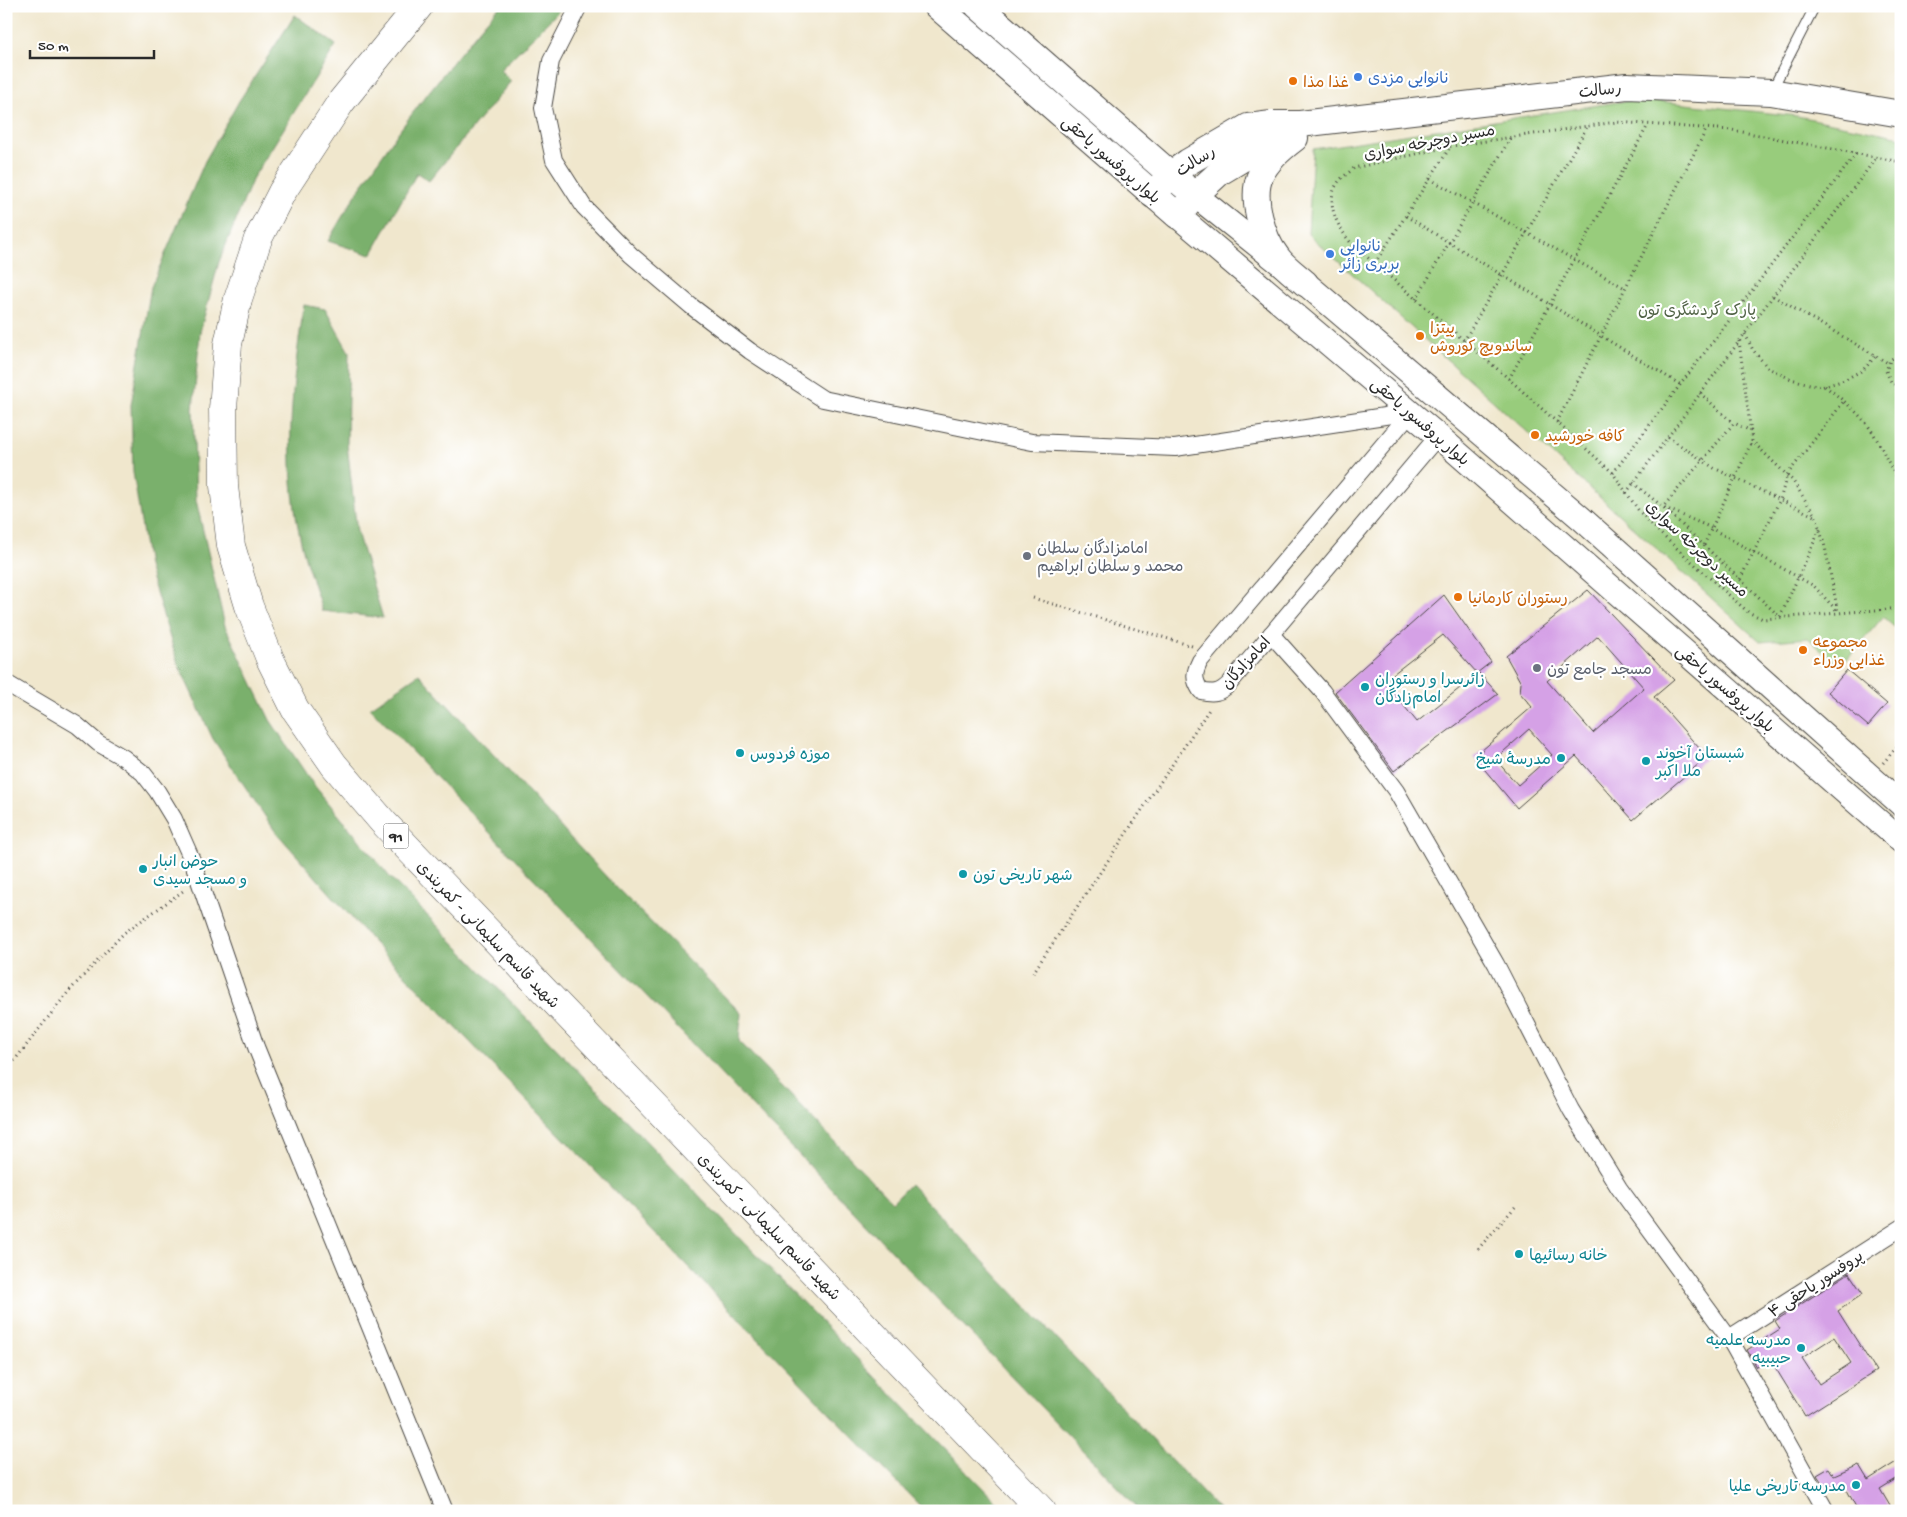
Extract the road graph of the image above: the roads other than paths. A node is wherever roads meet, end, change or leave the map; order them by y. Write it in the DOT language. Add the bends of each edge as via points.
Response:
graph roads {
  1 [pos="419,6"];
  2 [pos="579,6"];
  3 [pos="937,6"];
  4 [pos="978,6"];
  5 [pos="1815,6"];
  6 [pos="1771,92"];
  7 [pos="1901,114"];
  8 [pos="1309,123"];
  9 [pos="1248,128"];
  10 [pos="1128,135"];
  11 [pos="1180,168"];
  12 [pos="1201,189"];
  13 [pos="1153,194"];
  14 [pos="1178,216"];
  15 [pos="1305,283"];
  16 [pos="1286,307"];
  17 [pos="1411,412"];
  18 [pos="1438,436"];
  19 [pos="1271,634"];
  20 [pos="6,683"];
  21 [pos="1901,804"];
  22 [pos="1901,841"];
  23 [pos="1901,1228"];
  24 [pos="1729,1338"];
  25 [pos="445,1511"];
  26 [pos="1042,1511"];
  27 [pos="1826,1511"];
  1 -- 26 [label="highway, شهید قاسم سلیمانی - کمربندی / 91" via="341,102 282,192 258,239 238,299 228,344 223,409 224,476 232,546 249,606 270,660 295,709 334,765 383,822"];
  2 -- 17 [label="street" via="551,61 543,108 554,160 584,207 631,255 750,351 823,399 1032,442 1175,448"];
  3 -- 13 [label="main road, بلوار پروفسور یاحقی"];
  4 -- 10 [label="main road, بلوار پروفسور یاحقی"];
  5 -- 6 [label="lane"];
  6 -- 7 [label="main road, رسالت"];
  6 -- 8 [label="main road, رسالت" via="1627,86"];
  8 -- 9 [label="main road, رسالت"];
  8 -- 12 [label="main road, رسالت" via="1236,161"];
  8 -- 15 [label="main road" via="1281,148 1261,174 1256,194 1262,228 1276,258"];
  9 -- 10 [label="main road" via="1186,152 1157,149"];
  9 -- 11 [label="main road, رسالت"];
  10 -- 11 [label="main road, بلوار پروفسور یاحقی"];
  11 -- 12 [label="main road, بلوار پروفسور یاحقی"];
  11 -- 13 [label="main road, رسالت"];
  12 -- 14 [label="main road, رسالت"];
  12 -- 15 [label="main road, بلوار پروفسور یاحقی"];
  13 -- 14 [label="main road, بلوار پروفسور یاحقی"];
  14 -- 16 [label="main road, بلوار پروفسور یاحقی"];
  15 -- 16 [label="main road"];
  15 -- 21 [label="main road, بلوار پروفسور یاحقی" via="1582,519"];
  16 -- 17 [label="main road, بلوار پروفسور یاحقی"];
  17 -- 18 [label="main road, بلوار پروفسور یاحقی"];
  17 -- 19 [label="street, امامزادگان" via="1200,660 1194,671 1200,691 1211,694 1222,690"];
  18 -- 19 [label="street, امامزادگان"];
  18 -- 22 [label="main road, بلوار پروفسور یاحقی"];
  19 -- 24 [label="street" via="1322,692 1396,791 1496,964 1571,1110 1619,1188"];
  20 -- 25 [label="street" via="77,725 143,773 174,819 199,880 256,1047"];
  23 -- 24 [label="street, پروفسور یاحقی ۴"];
  24 -- 27 [label="street"];
}
